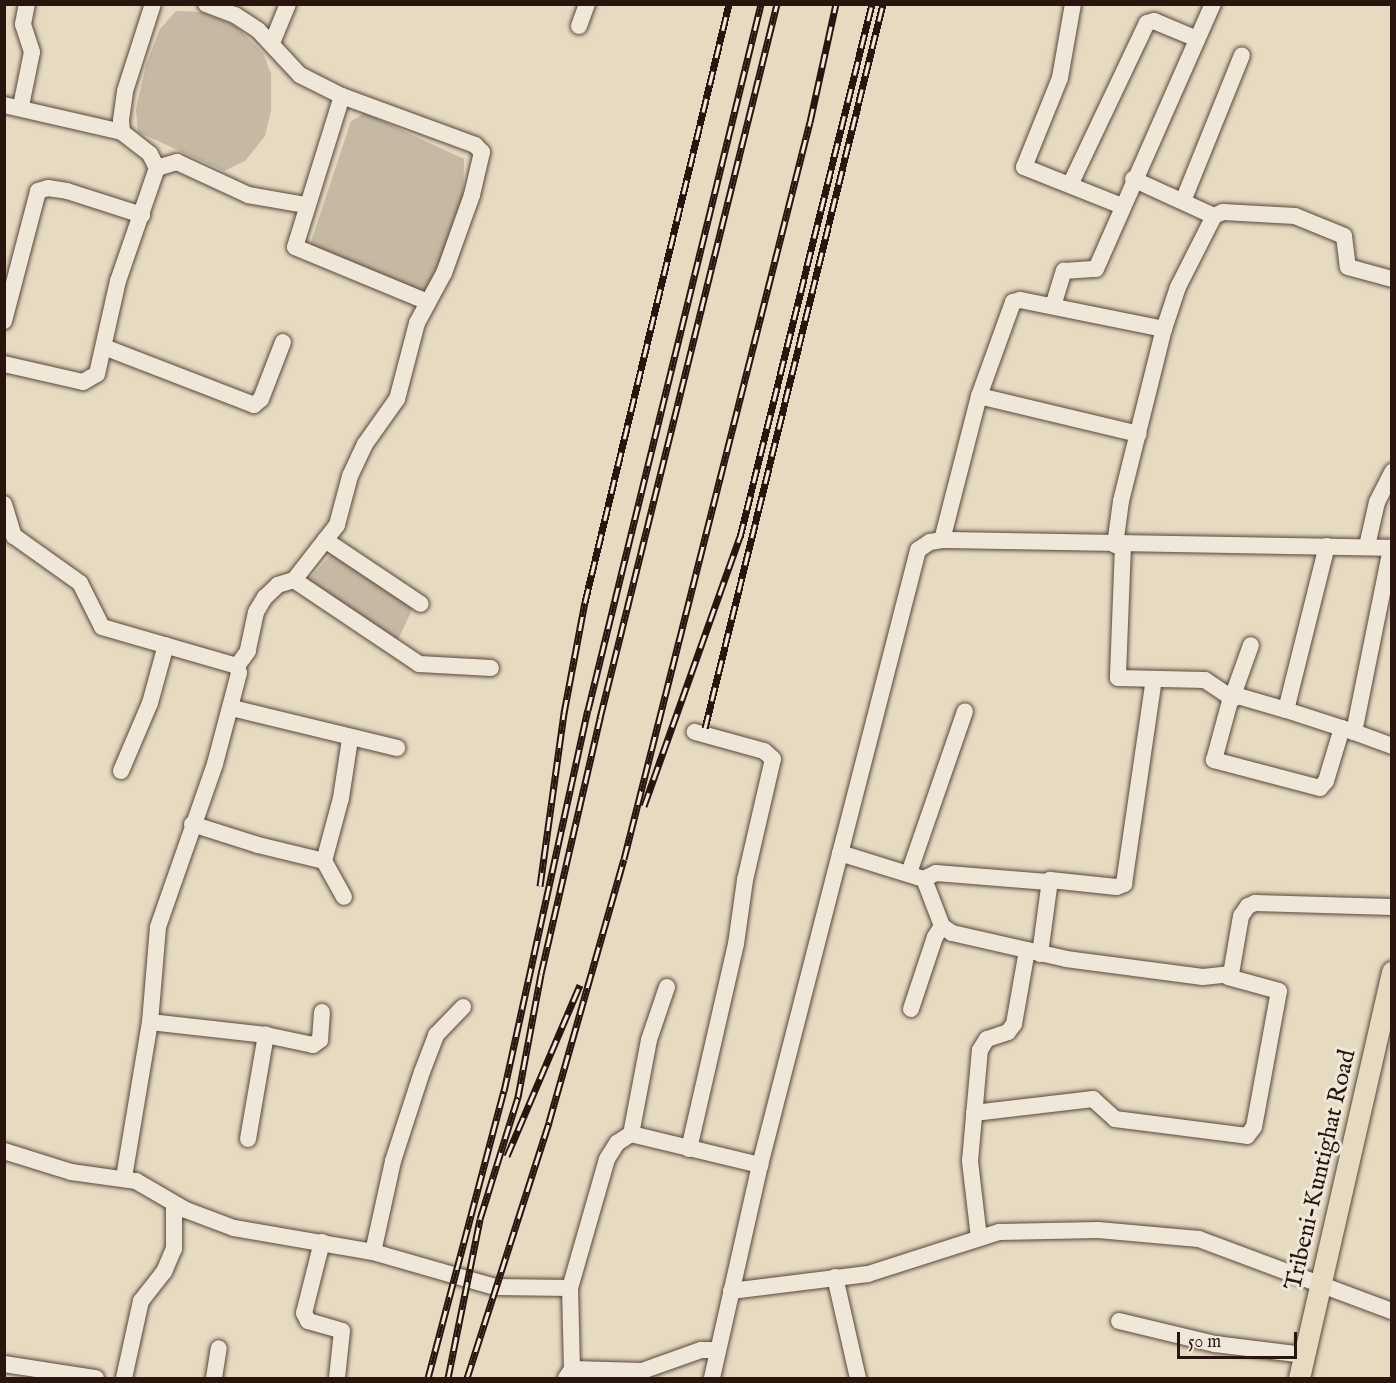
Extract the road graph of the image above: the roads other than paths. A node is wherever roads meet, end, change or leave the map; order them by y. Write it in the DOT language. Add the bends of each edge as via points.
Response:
graph roads {
  1 [pos="27,4"];
  2 [pos="153,4"];
  3 [pos="206,4"];
  4 [pos="288,4"];
  5 [pos="587,4"];
  6 [pos="1073,4"];
  7 [pos="1213,4"];
  8 [pos="579,26"];
  9 [pos="1197,39"];
  10 [pos="272,43"];
  11 [pos="1242,55"];
  12 [pos="342,96"];
  13 [pos="13,106"];
  14 [pos="122,132"];
  15 [pos="157,168"];
  16 [pos="1133,179"];
  17 [pos="1070,185"];
  18 [pos="1183,201"];
  19 [pos="306,205"];
  20 [pos="1122,206"];
  21 [pos="142,215"];
  22 [pos="1214,216"];
  23 [pos="1392,279"];
  24 [pos="428,302"];
  25 [pos="1053,306"];
  26 [pos="4,321"];
  27 [pos="1164,329"];
  28 [pos="283,342"];
  29 [pos="104,347"];
  30 [pos="4,364"];
  31 [pos="979,396"];
  32 [pos="1139,434"];
  33 [pos="1392,472"];
  34 [pos="4,504"];
  35 [pos="325,540"];
  36 [pos="942,540"];
  37 [pos="1119,545"];
  38 [pos="1328,546"];
  39 [pos="1367,546"];
  40 [pos="1391,548"];
  41 [pos="294,580"];
  42 [pos="421,604"];
  43 [pos="166,645"];
  44 [pos="1251,645"];
  45 [pos="237,666"];
  46 [pos="491,668"];
  47 [pos="1154,679"];
  48 [pos="1232,698"];
  49 [pos="232,708"];
  50 [pos="1286,710"];
  51 [pos="965,711"];
  52 [pos="1348,730"];
  53 [pos="695,732"];
  54 [pos="350,739"];
  55 [pos="1392,747"];
  56 [pos="397,748"];
  57 [pos="121,771"];
  58 [pos="192,824"];
  59 [pos="840,853"];
  60 [pos="324,861"];
  61 [pos="916,876"];
  62 [pos="1048,882"];
  63 [pos="344,897"];
  64 [pos="1392,907"];
  65 [pos="942,926"];
  66 [pos="1034,952"];
  67 [pos="1392,972"];
  68 [pos="1228,977"];
  69 [pos="667,987"];
  70 [pos="463,1006"];
  71 [pos="912,1009"];
  72 [pos="322,1012"];
  73 [pos="1387,1020"];
  74 [pos="150,1022"];
  75 [pos="266,1035"];
  76 [pos="974,1113"];
  77 [pos="631,1134"];
  78 [pos="248,1139"];
  79 [pos="689,1149"];
  80 [pos="4,1151"];
  81 [pos="760,1165"];
  82 [pos="124,1178"];
  83 [pos="174,1204"];
  84 [pos="979,1238"];
  85 [pos="322,1242"];
  86 [pos="373,1252"];
  87 [pos="835,1277"];
  88 [pos="1320,1284"];
  89 [pos="570,1288"];
  90 [pos="731,1291"];
  91 [pos="1392,1311"];
  92 [pos="1119,1322"];
  93 [pos="219,1348"];
  94 [pos="718,1350"];
  95 [pos="1305,1355"];
  96 [pos="4,1364"];
  97 [pos="569,1374"];
  98 [pos="96,1378"];
  99 [pos="124,1378"];
  100 [pos="214,1378"];
  101 [pos="337,1378"];
  102 [pos="712,1378"];
  103 [pos="858,1378"];
  104 [pos="1299,1378"];
  1 -- 13 [label="street" via="23,24 32,52"];
  2 -- 14 [label="street" via="125,91"];
  3 -- 10 [label="street" via="235,15"];
  4 -- 10 [label="street"];
  5 -- 8 [label="street"];
  6 -- 17 [label="street" via="1060,78 1024,167"];
  7 -- 9 [label="street"];
  9 -- 16 [label="street" via="1169,111"];
  9 -- 17 [label="street" via="1154,21 1147,23"];
  10 -- 12 [label="street" via="300,75"];
  11 -- 18 [label="street"];
  12 -- 19 [label="street"];
  12 -- 24 [label="street" via="482,152 439,287"];
  13 -- 14 [label="street"];
  14 -- 15 [label="street" via="150,154"];
  15 -- 19 [label="street" via="177,162 232,190"];
  15 -- 21 [label="street"];
  16 -- 18 [label="street"];
  16 -- 20 [label="street"];
  17 -- 20 [label="street"];
  18 -- 22 [label="street"];
  19 -- 24 [label="street" via="295,247"];
  20 -- 25 [label="street" via="1096,269 1064,271"];
  21 -- 26 [label="street" via="67,191 38,191"];
  21 -- 29 [label="street" via="118,281"];
  22 -- 23 [label="street" via="1224,212 1295,216 1344,236 1348,267"];
  22 -- 27 [label="street" via="1187,267"];
  24 -- 35 [label="street" via="417,323 397,399 365,444 350,476 340,518"];
  25 -- 27 [label="street"];
  25 -- 31 [label="street" via="1012,302"];
  27 -- 32 [label="street"];
  28 -- 29 [label="street" via="261,399 254,405"];
  29 -- 30 [label="street" via="96,374 89,382"];
  31 -- 32 [label="street"];
  31 -- 36 [label="street"];
  32 -- 37 [label="street" via="1121,501"];
  33 -- 39 [label="street" via="1377,502"];
  34 -- 43 [label="street" via="14,536 80,582 102,627"];
  35 -- 41 [label="street"];
  35 -- 42 [label="street"];
  36 -- 37 [label="street"];
  36 -- 59 [label="street" via="924,545 916,555"];
  37 -- 38 [label="street"];
  37 -- 47 [label="street" via="1117,676"];
  38 -- 39 [label="street"];
  38 -- 50 [label="street"];
  39 -- 40 [label="street"];
  40 -- 52 [label="street"];
  41 -- 45 [label="street" via="278,585 259,605 248,651"];
  41 -- 46 [label="street" via="355,625 419,664"];
  43 -- 45 [label="street"];
  43 -- 57 [label="street" via="150,703"];
  44 -- 48 [label="street"];
  45 -- 49 [label="street" via="240,678"];
  47 -- 48 [label="street" via="1205,680"];
  47 -- 62 [label="street" via="1123,886"];
  48 -- 50 [label="street" via="1238,696"];
  48 -- 52 [label="street" via="1214,757 1219,763 1320,788"];
  49 -- 54 [label="street"];
  49 -- 58 [label="street"];
  50 -- 52 [label="street"];
  51 -- 61 [label="street"];
  52 -- 55 [label="street"];
  53 -- 79 [label="street" via="764,751 773,759"];
  54 -- 56 [label="street"];
  54 -- 60 [label="street" via="341,798"];
  58 -- 60 [label="street" via="258,846"];
  58 -- 74 [label="street" via="158,927"];
  59 -- 61 [label="street"];
  59 -- 81 [label="street"];
  60 -- 63 [label="street"];
  61 -- 62 [label="street" via="936,873"];
  61 -- 65 [label="street"];
  62 -- 66 [label="street"];
  64 -- 68 [label="street" via="1262,902 1248,906 1241,916"];
  65 -- 66 [label="street" via="952,933"];
  65 -- 71 [label="street"];
  66 -- 68 [label="street" via="1137,969"];
  66 -- 76 [label="street" via="1014,1024 1008,1032 987,1039 980,1050"];
  67 -- 73 [label="main road, Tribeni-Kuntighat Road"];
  68 -- 76 [label="street" via="1279,991 1254,1127 1247,1136 1115,1119 1093,1099"];
  69 -- 77 [label="street" via="647,1049"];
  70 -- 86 [label="street" via="436,1035 422,1072 393,1161"];
  72 -- 75 [label="street" via="316,1045"];
  73 -- 88 [label="main road, Tribeni-Kuntighat Road"];
  74 -- 75 [label="street"];
  74 -- 82 [label="street"];
  75 -- 78 [label="street"];
  76 -- 84 [label="street" via="970,1185"];
  77 -- 79 [label="street"];
  77 -- 89 [label="street" via="617,1143 607,1159"];
  79 -- 81 [label="street"];
  80 -- 82 [label="street" via="71,1172"];
  81 -- 90 [label="street"];
  82 -- 83 [label="street" via="144,1184"];
  83 -- 85 [label="street" via="234,1228"];
  83 -- 99 [label="street" via="174,1249 164,1272 141,1301"];
  84 -- 87 [label="street" via="868,1274"];
  84 -- 88 [label="street" via="1021,1229 1177,1235 1248,1254"];
  85 -- 86 [label="street"];
  85 -- 101 [label="street" via="304,1313 308,1321 341,1329"];
  86 -- 89 [label="street" via="495,1287"];
  87 -- 90 [label="street"];
  87 -- 103 [label="street"];
  88 -- 91 [label="street"];
  88 -- 95 [label="main road, Tribeni-Kuntighat Road"];
  89 -- 97 [label="street"];
  90 -- 94 [label="street"];
  92 -- 95 [label="street" via="1208,1343"];
  93 -- 100 [label="street"];
  94 -- 97 [label="street" via="700,1350 642,1371"];
  94 -- 102 [label="street"];
  95 -- 104 [label="main road, Tribeni-Kuntighat Road"];
  96 -- 98 [label="street"];
}
